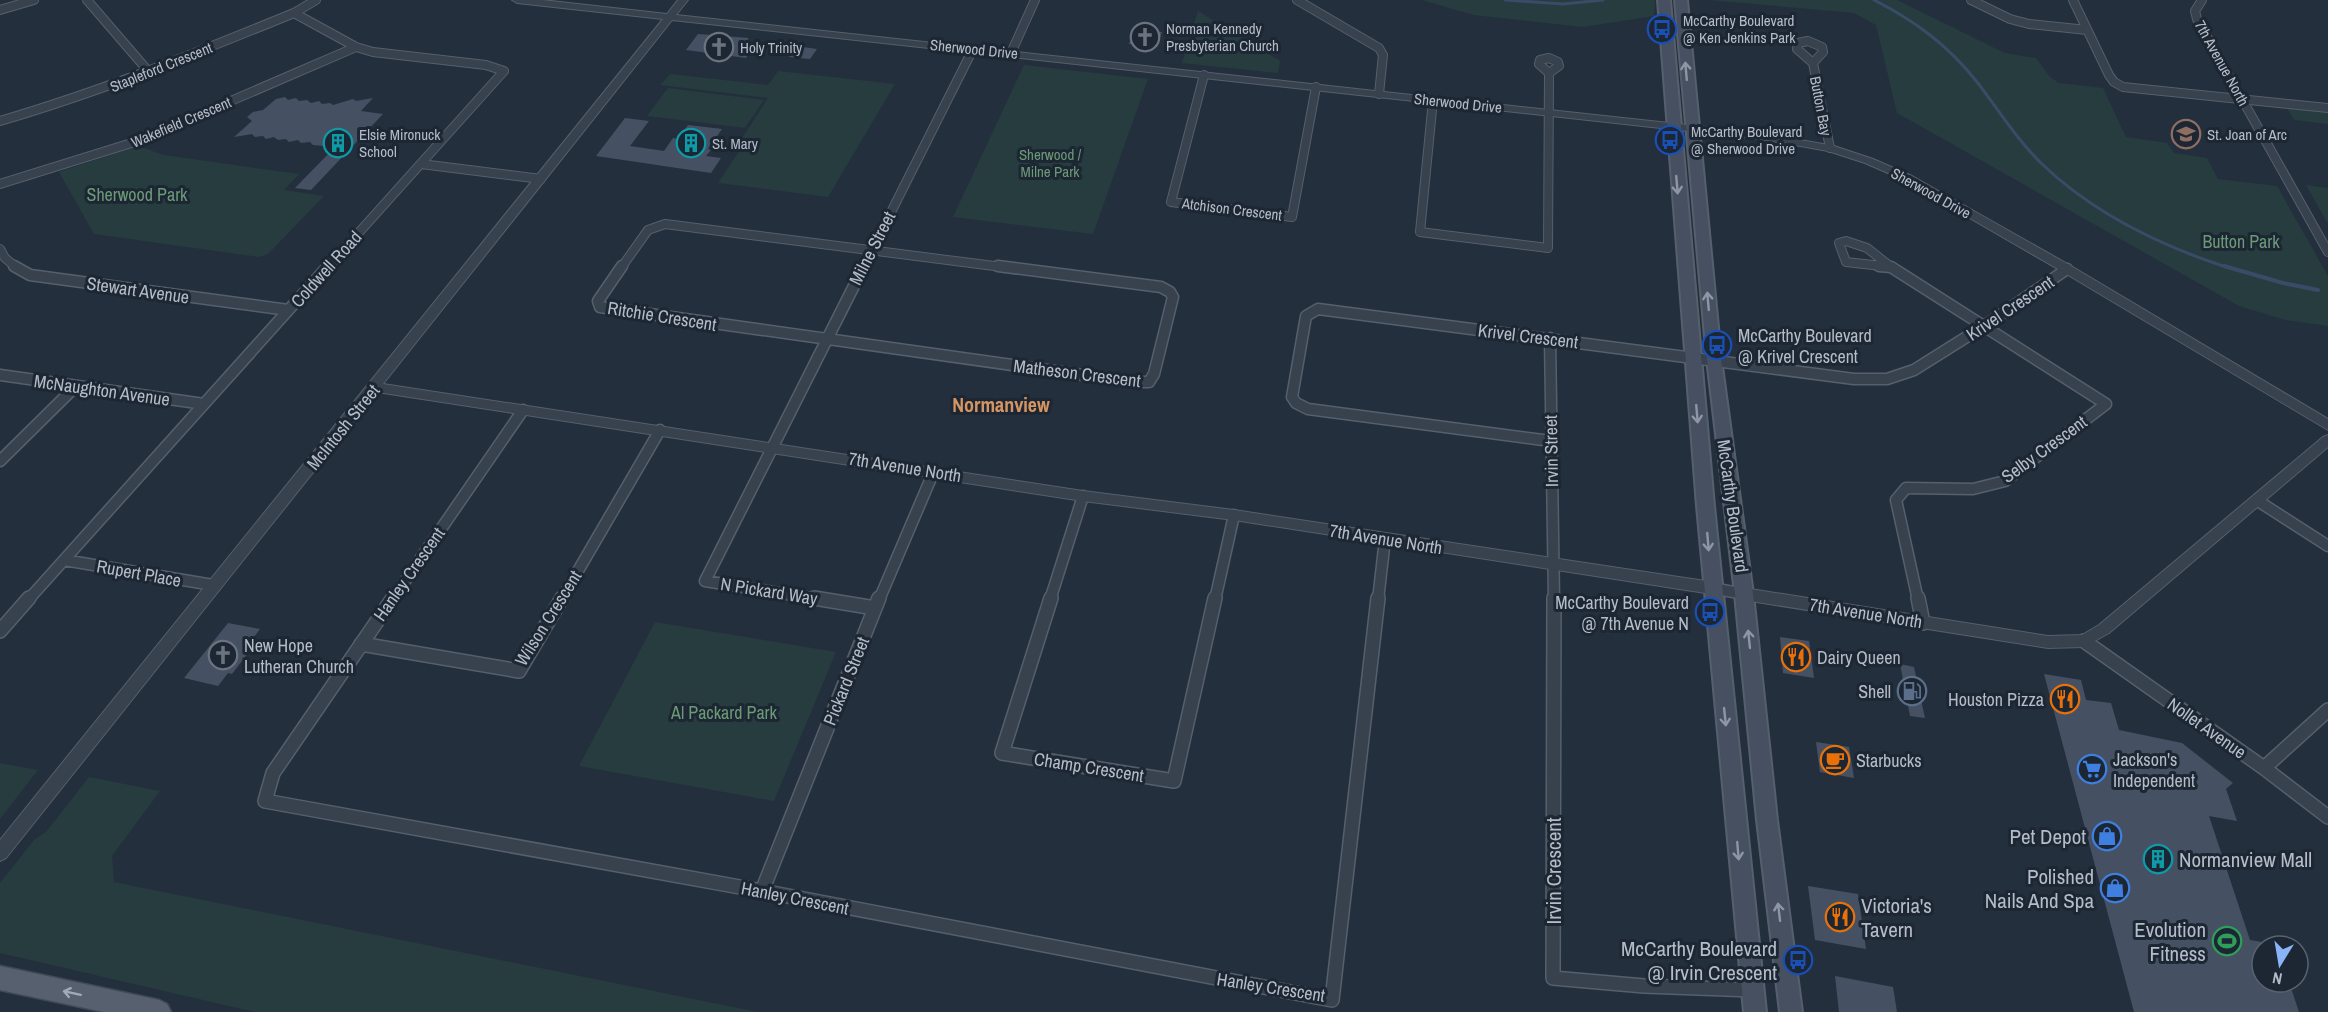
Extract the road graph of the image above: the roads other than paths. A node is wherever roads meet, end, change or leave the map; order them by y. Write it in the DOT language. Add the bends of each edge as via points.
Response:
graph roads {
  1 [pos="34,0"];
  2 [pos="87,0"];
  3 [pos="316,0"];
  4 [pos="517,0"];
  5 [pos="683,0"];
  6 [pos="1035,0"];
  7 [pos="1297,0"];
  8 [pos="1664,0"];
  9 [pos="1681,0"];
  10 [pos="1971,0"];
  11 [pos="2073,0"];
  12 [pos="2202,0"];
  13 [pos="0,10"];
  14 [pos="294,13"];
  15 [pos="670,16"];
  16 [pos="2087,30"];
  17 [pos="356,46"];
  18 [pos="973,49"];
  19 [pos="1011,53"];
  20 [pos="1813,63"];
  21 [pos="149,72"];
  22 [pos="1549,73"];
  23 [pos="1204,75"];
  24 [pos="1316,87"];
  25 [pos="1379,94"];
  26 [pos="2242,99"];
  27 [pos="1433,100"];
  28 [pos="2328,108"];
  29 [pos="1549,113"];
  30 [pos="0,121"];
  31 [pos="1672,127"];
  32 [pos="1691,129"];
  33 [pos="1830,148"];
  34 [pos="421,164"];
  35 [pos="541,179"];
  36 [pos="0,184"];
  37 [pos="0,249"];
  38 [pos="871,250"];
  39 [pos="2328,252"];
  40 [pos="1891,267"];
  41 [pos="2067,269"];
  42 [pos="288,310"];
  43 [pos="1984,326"];
  44 [pos="1550,338"];
  45 [pos="826,339"];
  46 [pos="1691,356"];
  47 [pos="1714,359"];
  48 [pos="0,375"];
  49 [pos="75,387"];
  50 [pos="375,387"];
  51 [pos="204,404"];
  52 [pos="523,410"];
  53 [pos="2328,424"];
  54 [pos="660,430"];
  55 [pos="2328,440"];
  56 [pos="1551,441"];
  57 [pos="774,448"];
  58 [pos="0,461"];
  59 [pos="934,471"];
  60 [pos="1083,496"];
  61 [pos="2258,501"];
  62 [pos="1233,515"];
  63 [pos="1385,539"];
  64 [pos="2328,546"];
  65 [pos="64,560"];
  66 [pos="1554,564"];
  67 [pos="213,585"];
  68 [pos="1712,588"];
  69 [pos="1744,594"];
  70 [pos="875,608"];
  71 [pos="1923,623"];
  72 [pos="0,631"];
  73 [pos="2084,641"];
  74 [pos="361,644"];
  75 [pos="2328,710"];
  76 [pos="2264,768"];
  77 [pos="2328,817"];
  78 [pos="0,853"];
  79 [pos="762,891"];
  80 [pos="0,978"];
  81 [pos="1753,990"];
  82 [pos="159,1012"];
  83 [pos="1755,1012"];
  84 [pos="1791,1012"];
  1 -- 13 [label="street"];
  2 -- 21 [label="street"];
  3 -- 14 [label="street, Stapleford Crescent"];
  4 -- 15 [label="street, Sherwood Drive"];
  5 -- 15 [label="street, McIntosh Street"];
  6 -- 19 [label="street"];
  7 -- 25 [label="street" via="1379,48 1383,56"];
  8 -- 31 [label="main road, McCarthy Boulevard"];
  32 -- 9 [label="main road, McCarthy Boulevard, one-way"];
  10 -- 16 [label="street" via="2029,24"];
  11 -- 16 [label="street"];
  12 -- 26 [label="street, 7th Avenue North" via="2195,11 2197,19"];
  14 -- 17 [label="street, Coldwell Road"];
  14 -- 21 [label="street, Stapleford Crescent"];
  15 -- 18 [label="street, Sherwood Drive"];
  15 -- 35 [label="street, McIntosh Street"];
  16 -- 26 [label="street" via="2109,75 2123,87"];
  17 -- 34 [label="street, Coldwell Road" via="373,52 486,65 504,71"];
  17 -- 36 [label="street, Wakefield Crescent" via="127,145"];
  18 -- 19 [label="street, Sherwood Drive"];
  18 -- 38 [label="street, Milne Street"];
  19 -- 23 [label="street, Sherwood Drive"];
  20 -- 33 [label="street, Button Bay"];
  21 -- 30 [label="street, Stapleford Crescent"];
  22 -- 29 [label="street"];
  23 -- 24 [label="street, Sherwood Drive"];
  23 -- 24 [label="street, Atchison Crescent" via="1171,202 1292,217"];
  24 -- 25 [label="street, Sherwood Drive"];
  25 -- 27 [label="street, Sherwood Drive"];
  26 -- 28 [label="street"];
  26 -- 39 [label="street, 7th Avenue North"];
  27 -- 29 [label="street, Sherwood Drive"];
  27 -- 29 [label="street" via="1420,232 1548,248"];
  29 -- 31 [label="street, Sherwood Drive"];
  31 -- 32 [label="street, Sherwood Drive"];
  31 -- 46 [label="main road, McCarthy Boulevard, one-way"];
  32 -- 33 [label="street, Sherwood Drive"];
  47 -- 32 [label="main road, McCarthy Boulevard, one-way"];
  33 -- 41 [label="street, Sherwood Drive" via="1908,178"];
  34 -- 35 [label="street"];
  34 -- 42 [label="street, Coldwell Road"];
  35 -- 50 [label="street, McIntosh Street"];
  37 -- 42 [label="street, Stewart Avenue" via="12,266 30,274"];
  38 -- 45 [label="street, Milne Street"];
  38 -- 45 [label="street, Ritchie Crescent" via="665,224 648,230 598,301 600,307 612,310"];
  38 -- 45 [label="street, Matheson Crescent" via="1161,287 1173,297 1154,374 1149,382 1132,382"];
  40 -- 40 [label="street" via="1858,243 1839,243 1846,261 1857,266"];
  40 -- 43 [label="street"];
  41 -- 43 [label="street, Krivel Crescent"];
  41 -- 53 [label="street, Sherwood Drive"];
  42 -- 51 [label="street, Coldwell Road"];
  43 -- 47 [label="street, Krivel Crescent" via="1914,370 1887,379 1854,379"];
  43 -- 71 [label="street, Selby Crescent" via="2106,404 2005,481 1973,489 1906,488 1896,500"];
  44 -- 46 [label="street, Krivel Crescent"];
  44 -- 56 [label="street, Irvin Street"];
  44 -- 56 [label="street, Krivel Crescent" via="1318,309 1306,316 1292,397 1308,409"];
  45 -- 57 [label="street, Milne Street"];
  46 -- 47 [label="street, Krivel Crescent"];
  46 -- 68 [label="main road, McCarthy Boulevard, one-way"];
  47 -- 69 [label="main road, McCarthy Boulevard"];
  48 -- 49 [label="street, McNaughton Avenue"];
  49 -- 51 [label="street, McNaughton Avenue"];
  49 -- 58 [label="street"];
  50 -- 52 [label="street, 7th Avenue North"];
  50 -- 67 [label="street, McIntosh Street"];
  51 -- 65 [label="street, Coldwell Road"];
  52 -- 54 [label="street, 7th Avenue North"];
  52 -- 74 [label="street, Hanley Crescent"];
  54 -- 57 [label="street, 7th Avenue North"];
  54 -- 74 [label="street, Wilson Crescent" via="519,671"];
  55 -- 61 [label="street"];
  56 -- 66 [label="street, Irvin Street"];
  57 -- 59 [label="street, 7th Avenue North"];
  57 -- 70 [label="street, N Pickard Way" via="705,580"];
  59 -- 60 [label="street, 7th Avenue North"];
  59 -- 70 [label="street, Pickard Street"];
  60 -- 62 [label="street, 7th Avenue North"];
  60 -- 62 [label="street, Champ Crescent" via="1002,753 1174,781"];
  61 -- 64 [label="street"];
  61 -- 73 [label="street" via="2104,629"];
  62 -- 63 [label="street, 7th Avenue North"];
  63 -- 66 [label="street, 7th Avenue North"];
  63 -- 79 [label="street, Hanley Crescent" via="1332,1000"];
  65 -- 67 [label="street, Rupert Place"];
  65 -- 72 [label="street, Coldwell Road"];
  66 -- 68 [label="street, 7th Avenue North"];
  66 -- 81 [label="street, Irvin Crescent" via="1553,978"];
  67 -- 78 [label="street, McIntosh Street"];
  68 -- 69 [label="street, 7th Avenue North"];
  68 -- 81 [label="main road, McCarthy Boulevard, one-way"];
  69 -- 71 [label="street, 7th Avenue North"];
  84 -- 69 [label="main road, McCarthy Boulevard, one-way"];
  70 -- 79 [label="street, Pickard Street"];
  71 -- 73 [label="street, 7th Avenue North" via="2048,642"];
  73 -- 76 [label="street, Nollet Avenue"];
  74 -- 79 [label="street, Hanley Crescent" via="273,773 265,801"];
  75 -- 76 [label="street"];
  76 -- 77 [label="street, Nollet Avenue"];
  82 -- 80 [label="main road, one-way"];
  81 -- 83 [label="main road, McCarthy Boulevard"];
}
